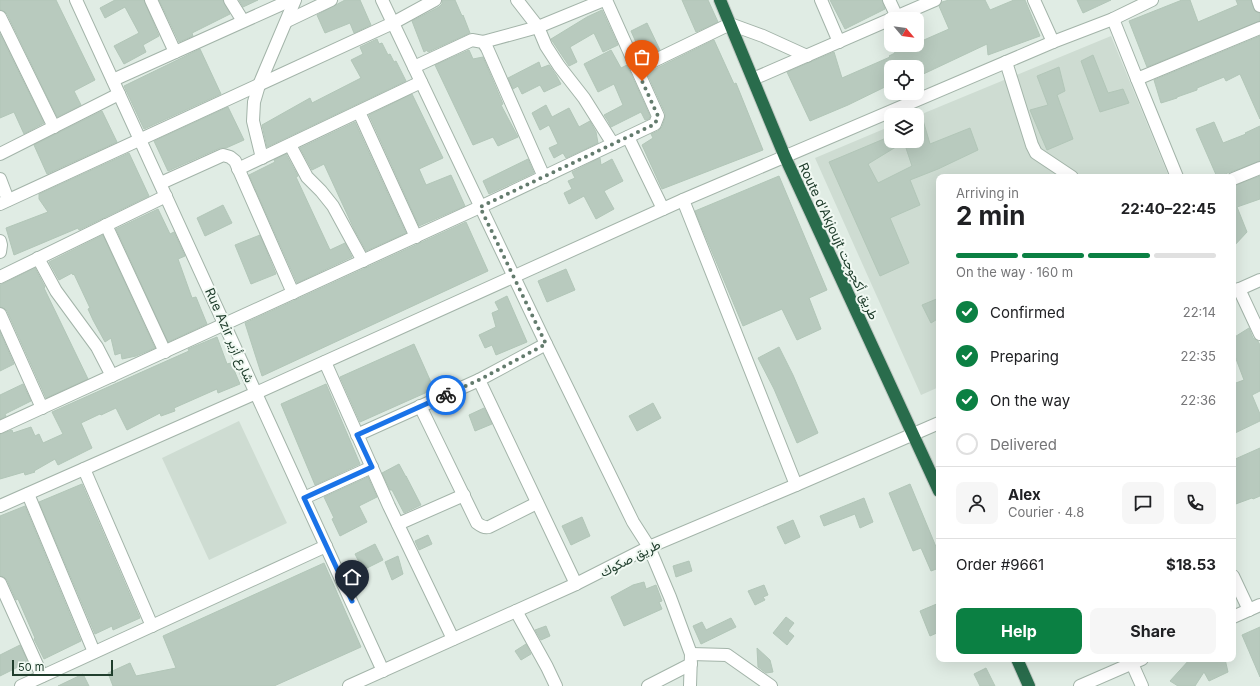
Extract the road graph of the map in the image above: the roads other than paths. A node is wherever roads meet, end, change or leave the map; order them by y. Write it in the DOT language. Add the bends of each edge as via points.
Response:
graph roads {
  1 [pos="76,0"];
  2 [pos="151,0"];
  3 [pos="230,0"];
  4 [pos="291,0"];
  5 [pos="295,0"];
  6 [pos="331,0"];
  7 [pos="382,0"];
  8 [pos="435,0"];
  9 [pos="517,0"];
  10 [pos="605,0"];
  11 [pos="720,0"];
  12 [pos="821,0"];
  13 [pos="889,0"];
  14 [pos="935,0"];
  15 [pos="1034,0"];
  16 [pos="1152,0"];
  17 [pos="1258,0"];
  18 [pos="1260,6"];
  19 [pos="892,12"];
  20 [pos="907,12"];
  21 [pos="0,17"];
  22 [pos="1113,19"];
  23 [pos="287,20"];
  24 [pos="243,21"];
  25 [pos="884,22"];
  26 [pos="393,23"];
  27 [pos="730,24"];
  28 [pos="538,27"];
  29 [pos="1260,28"];
  30 [pos="483,42"];
  31 [pos="839,42"];
  32 [pos="1053,42"];
  33 [pos="175,52"];
  34 [pos="807,56"];
  35 [pos="1006,62"];
  36 [pos="414,68"];
  37 [pos="637,69"];
  38 [pos="753,78"];
  39 [pos="1137,79"];
  40 [pos="113,80"];
  41 [pos="421,82"];
  42 [pos="259,85"];
  43 [pos="120,94"];
  44 [pos="359,112"];
  45 [pos="54,127"];
  46 [pos="628,137"];
  47 [pos="141,140"];
  48 [pos="613,144"];
  49 [pos="290,145"];
  50 [pos="0,154"];
  51 [pos="785,157"];
  52 [pos="262,158"];
  53 [pos="1260,168"];
  54 [pos="238,169"];
  55 [pos="1068,174"];
  56 [pos="1176,174"];
  57 [pos="544,177"];
  58 [pos="1236,177"];
  59 [pos="0,179"];
  60 [pos="161,183"];
  61 [pos="166,196"];
  62 [pos="683,200"];
  63 [pos="4,202"];
  64 [pos="480,207"];
  65 [pos="663,209"];
  66 [pos="106,225"];
  67 [pos="416,236"];
  68 [pos="0,241"];
  69 [pos="0,252"];
  70 [pos="38,258"];
  71 [pos="363,261"];
  72 [pos="0,277"];
  73 [pos="514,277"];
  74 [pos="1260,280"];
  75 [pos="1236,290"];
  76 [pos="293,293"];
  77 [pos="0,314"];
  78 [pos="225,324"];
  79 [pos="1260,334"];
  80 [pos="546,344"];
  81 [pos="165,352"];
  82 [pos="325,362"];
  83 [pos="112,376"];
  84 [pos="479,380"];
  85 [pos="256,393"];
  86 [pos="420,406"];
  87 [pos="42,408"];
  88 [pos="936,424"];
  89 [pos="0,427"];
  90 [pos="913,434"];
  91 [pos="357,435"];
  92 [pos="372,467"];
  93 [pos="84,469"];
  94 [pos="936,484"];
  95 [pos="796,485"];
  96 [pos="28,494"];
  97 [pos="464,495"];
  98 [pos="304,498"];
  99 [pos="537,503"];
  100 [pos="0,506"];
  101 [pos="398,524"];
  102 [pos="326,546"];
  103 [pos="649,547"];
  104 [pos="1236,580"];
  105 [pos="0,583"];
  106 [pos="576,584"];
  107 [pos="1255,607"];
  108 [pos="516,611"];
  109 [pos="1236,616"];
  110 [pos="152,626"];
  111 [pos="454,640"];
  112 [pos="94,652"];
  113 [pos="691,659"];
  114 [pos="1018,662"];
  115 [pos="1131,662"];
  116 [pos="1136,662"];
  117 [pos="383,671"];
  118 [pos="42,676"];
  119 [pos="21,686"];
  120 [pos="349,686"];
  121 [pos="556,686"];
  122 [pos="648,686"];
  123 [pos="690,686"];
  124 [pos="771,686"];
  125 [pos="1029,686"];
  126 [pos="1080,686"];
  127 [pos="1142,686"];
  1 -- 40 [label="street, Rue Azir شارع أزير"];
  2 -- 33 [label="street"];
  3 -- 24 [label="street"];
  4 -- 24 [label="street"];
  5 -- 23 [label="street"];
  6 -- 23 [label="street"];
  7 -- 26 [label="street"];
  8 -- 26 [label="street"];
  9 -- 28 [label="street"];
  10 -- 28 [label="street"];
  10 -- 37 [label="street"];
  11 -- 27 [label="highway, Route d'Akjoujt طريق أكجوجت"];
  12 -- 31 [label="street"];
  13 -- 19 [label="street"];
  14 -- 20 [label="street"];
  15 -- 32 [label="street"];
  16 -- 22 [label="street"];
  17 -- 18 [label="street"];
  21 -- 45 [label="street"];
  22 -- 32 [label="street"];
  22 -- 39 [label="street"];
  23 -- 42 [label="street"];
  24 -- 33 [label="street"];
  25 -- 31 [label="street"];
  26 -- 36 [label="street"];
  26 -- 42 [label="street"];
  27 -- 34 [label="street" via="770,38"];
  27 -- 37 [label="street"];
  27 -- 38 [label="highway, Route d'Akjoujt طريق أكجوجت"];
  28 -- 30 [label="street"];
  28 -- 48 [label="street" via="552,56 584,98"];
  29 -- 39 [label="street"];
  30 -- 36 [label="street" via="472,40"];
  30 -- 57 [label="street"];
  31 -- 34 [label="street"];
  32 -- 35 [label="street"];
  33 -- 40 [label="street"];
  34 -- 38 [label="street"];
  35 -- 51 [label="street"];
  35 -- 55 [label="street" via="1036,153"];
  36 -- 41 [label="street"];
  37 -- 46 [label="street" via="658,119 655,124"];
  38 -- 51 [label="highway, Route d'Akjoujt طريق أكجوجت"];
  39 -- 56 [label="street"];
  40 -- 43 [label="street, Rue Azir شارع أزير"];
  41 -- 44 [label="street"];
  41 -- 64 [label="street"];
  42 -- 47 [label="street"];
  42 -- 52 [label="street" via="254,102 253,121"];
  43 -- 45 [label="street"];
  43 -- 47 [label="street, Rue Azir شارع أزير"];
  44 -- 49 [label="street"];
  44 -- 67 [label="street"];
  45 -- 50 [label="street"];
  46 -- 48 [label="street"];
  46 -- 65 [label="street"];
  47 -- 60 [label="street, Rue Azir شارع أزير"];
  47 -- 63 [label="street"];
  48 -- 57 [label="street"];
  49 -- 52 [label="street"];
  49 -- 71 [label="street" via="307,177 333,206"];
  51 -- 62 [label="street"];
  51 -- 90 [label="highway, Route d'Akjoujt طريق أكجوجت"];
  52 -- 54 [label="street"];
  53 -- 58 [label="street"];
  54 -- 60 [label="street" via="230,156 223,155"];
  54 -- 76 [label="street"];
  57 -- 64 [label="street"];
  59 -- 63 [label="street"];
  60 -- 61 [label="street, Rue Azir شارع أزير"];
  61 -- 66 [label="street"];
  61 -- 78 [label="street, Rue Azir شارع أزير"];
  62 -- 65 [label="street"];
  62 -- 95 [label="street"];
  64 -- 67 [label="street"];
  64 -- 73 [label="street"];
  65 -- 73 [label="street"];
  66 -- 70 [label="street"];
  66 -- 81 [label="street"];
  67 -- 71 [label="street"];
  68 -- 69 [label="street"];
  70 -- 72 [label="street"];
  70 -- 83 [label="street" via="56,291 97,347"];
  71 -- 76 [label="street"];
  73 -- 80 [label="street"];
  73 -- 82 [label="street"];
  74 -- 75 [label="street"];
  75 -- 79 [label="street"];
  76 -- 78 [label="street"];
  77 -- 87 [label="street"];
  78 -- 81 [label="street"];
  78 -- 85 [label="street, Rue Azir شارع أزير"];
  80 -- 84 [label="street"];
  80 -- 103 [label="street" via="633,522"];
  81 -- 83 [label="street"];
  82 -- 85 [label="street"];
  82 -- 91 [label="street"];
  83 -- 87 [label="street"];
  84 -- 86 [label="street"];
  84 -- 99 [label="street"];
  85 -- 93 [label="street"];
  85 -- 98 [label="street, Rue Azir شارع أزير"];
  86 -- 91 [label="street"];
  86 -- 97 [label="street"];
  87 -- 89 [label="street"];
  88 -- 90 [label="street, طريق صكوك"];
  90 -- 94 [label="highway, Route d'Akjoujt طريق أكجوجت"];
  90 -- 95 [label="street, طريق صكوك"];
  91 -- 92 [label="street"];
  92 -- 98 [label="street"];
  92 -- 101 [label="street"];
  93 -- 96 [label="street"];
  93 -- 110 [label="street"];
  95 -- 103 [label="street, طريق صكوك"];
  96 -- 100 [label="street"];
  96 -- 112 [label="street"];
  97 -- 99 [label="street" via="477,523 485,528"];
  97 -- 101 [label="street"];
  98 -- 102 [label="street, Rue Azir شارع أزير"];
  99 -- 106 [label="street"];
  101 -- 111 [label="street"];
  102 -- 110 [label="street"];
  102 -- 117 [label="street, Rue Azir شارع أزير"];
  103 -- 106 [label="street, طريق صكوك"];
  103 -- 113 [label="street" via="670,597"];
  104 -- 107 [label="street"];
  105 -- 118 [label="street"];
  106 -- 108 [label="street, طريق صكوك"];
  107 -- 109 [label="street"];
  108 -- 111 [label="street, طريق صكوك"];
  108 -- 121 [label="street"];
  110 -- 112 [label="street"];
  111 -- 117 [label="street, طريق صكوك"];
  112 -- 118 [label="street"];
  113 -- 122 [label="street"];
  113 -- 123 [label="street"];
  113 -- 124 [label="street" via="727,655"];
  114 -- 125 [label="highway"];
  115 -- 126 [label="street"];
  116 -- 127 [label="street"];
  117 -- 120 [label="street, طريق صكوك"];
  118 -- 119 [label="street"];
}
